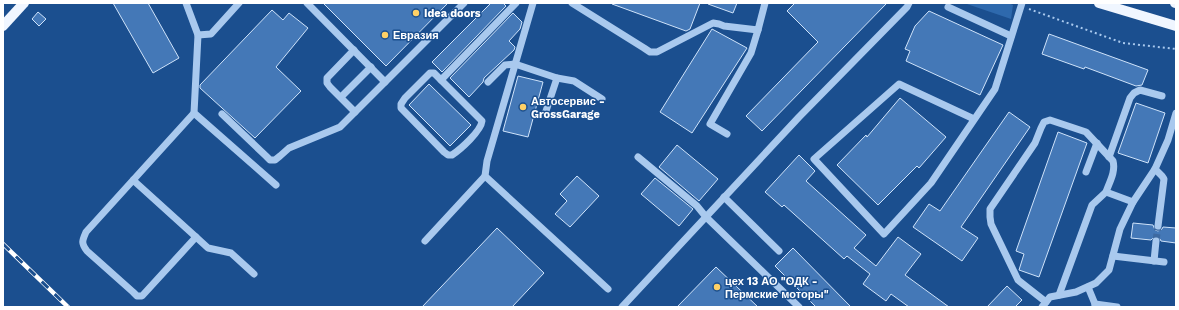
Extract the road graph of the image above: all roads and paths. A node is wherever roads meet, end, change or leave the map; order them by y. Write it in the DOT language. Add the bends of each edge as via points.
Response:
graph roads {
  1 [pos="24,3"];
  2 [pos="186,3"];
  3 [pos="239,3"];
  4 [pos="307,3"];
  5 [pos="464,3"];
  6 [pos="516,3"];
  7 [pos="533,3"];
  8 [pos="572,3"];
  9 [pos="765,3"];
  10 [pos="909,3"];
  11 [pos="1099,3"];
  12 [pos="1023,5"];
  13 [pos="948,8"];
  14 [pos="3,26"];
  15 [pos="1176,26"];
  16 [pos="758,30"];
  17 [pos="198,35"];
  18 [pos="1011,36"];
  19 [pos="1176,49"];
  20 [pos="354,50"];
  21 [pos="515,64"];
  22 [pos="371,67"];
  23 [pos="557,78"];
  24 [pos="441,80"];
  25 [pos="385,82"];
  26 [pos="488,82"];
  27 [pos="1162,96"];
  28 [pos="341,97"];
  29 [pos="602,99"];
  30 [pos="355,112"];
  31 [pos="194,113"];
  32 [pos="1176,113"];
  33 [pos="222,114"];
  34 [pos="545,114"];
  35 [pos="974,119"];
  36 [pos="727,134"];
  37 [pos="1097,143"];
  38 [pos="638,157"];
  39 [pos="1110,157"];
  40 [pos="1155,169"];
  41 [pos="1086,172"];
  42 [pos="485,176"];
  43 [pos="133,180"];
  44 [pos="276,185"];
  45 [pos="1106,192"];
  46 [pos="724,197"];
  47 [pos="1133,202"];
  48 [pos="706,217"];
  49 [pos="1158,226"];
  50 [pos="196,237"];
  51 [pos="424,241"];
  52 [pos="1156,241"];
  53 [pos="779,251"];
  54 [pos="1113,256"];
  55 [pos="1154,261"];
  56 [pos="1164,262"];
  57 [pos="254,274"];
  58 [pos="1088,287"];
  59 [pos="608,289"];
  60 [pos="1059,295"];
  61 [pos="1044,304"];
  62 [pos="1095,306"];
  63 [pos="622,307"];
  64 [pos="799,307"];
  65 [pos="1117,307"];
  1 -- 14 [label="main road"];
  2 -- 17 [label="lane"];
  3 -- 17 [label="lane" via="211,34"];
  4 -- 20 [label="lane"];
  5 -- 25 [label="lane"];
  6 -- 24 [label="lane"];
  7 -- 21 [label="lane"];
  8 -- 16 [label="lane" via="650,52 657,52 713,24"];
  9 -- 16 [label="lane"];
  10 -- 46 [label="lane"];
  11 -- 15 [label="main road"];
  12 -- 18 [label="lane"];
  12 -- 19 [label="path" via="1123,43"];
  13 -- 18 [label="lane"];
  16 -- 36 [label="lane" via="751,53 710,124"];
  17 -- 31 [label="lane"];
  18 -- 35 [label="lane" via="995,89"];
  20 -- 22 [label="lane"];
  20 -- 28 [label="lane" via="327,78 327,83"];
  21 -- 23 [label="lane"];
  21 -- 26 [label="lane" via="505,65"];
  21 -- 42 [label="lane"];
  22 -- 25 [label="lane"];
  22 -- 28 [label="lane"];
  23 -- 29 [label="lane" via="574,81"];
  23 -- 34 [label="lane"];
  24 -- 24 [label="lane" via="482,121 478,131 452,155 444,152 401,108 405,98 430,73"];
  25 -- 30 [label="lane"];
  27 -- 39 [label="lane" via="1140,90 1134,93"];
  28 -- 30 [label="lane"];
  30 -- 33 [label="lane" via="340,127 288,148 274,160 270,160"];
  31 -- 43 [label="lane"];
  31 -- 44 [label="lane"];
  32 -- 40 [label="lane"];
  35 -- 35 [label="lane" via="899,84 814,159 884,234 931,183"];
  37 -- 39 [label="lane"];
  37 -- 41 [label="lane"];
  37 -- 61 [label="lane" via="1086,132 1050,120 1044,122 1035,144 990,209 991,224 1018,280"];
  38 -- 48 [label="lane" via="697,206"];
  39 -- 45 [label="lane" via="1114,166"];
  40 -- 47 [label="lane"];
  40 -- 49 [label="lane" via="1164,179"];
  42 -- 51 [label="lane"];
  42 -- 59 [label="lane"];
  43 -- 50 [label="lane"];
  43 -- 50 [label="lane" via="86,232 83,246 87,251 137,296 142,296"];
  45 -- 47 [label="lane"];
  45 -- 60 [label="lane" via="1092,205"];
  46 -- 48 [label="lane"];
  46 -- 53 [label="lane"];
  47 -- 54 [label="lane" via="1120,229"];
  48 -- 63 [label="lane"];
  48 -- 64 [label="lane"];
  50 -- 57 [label="lane" via="208,248 231,253"];
  52 -- 55 [label="lane"];
  54 -- 55 [label="lane"];
  54 -- 58 [label="lane" via="1109,270 1096,284"];
  55 -- 56 [label="lane"];
  58 -- 60 [label="lane"];
  58 -- 62 [label="lane"];
  60 -- 61 [label="lane" via="1050,297"];
  62 -- 65 [label="lane"];
}
